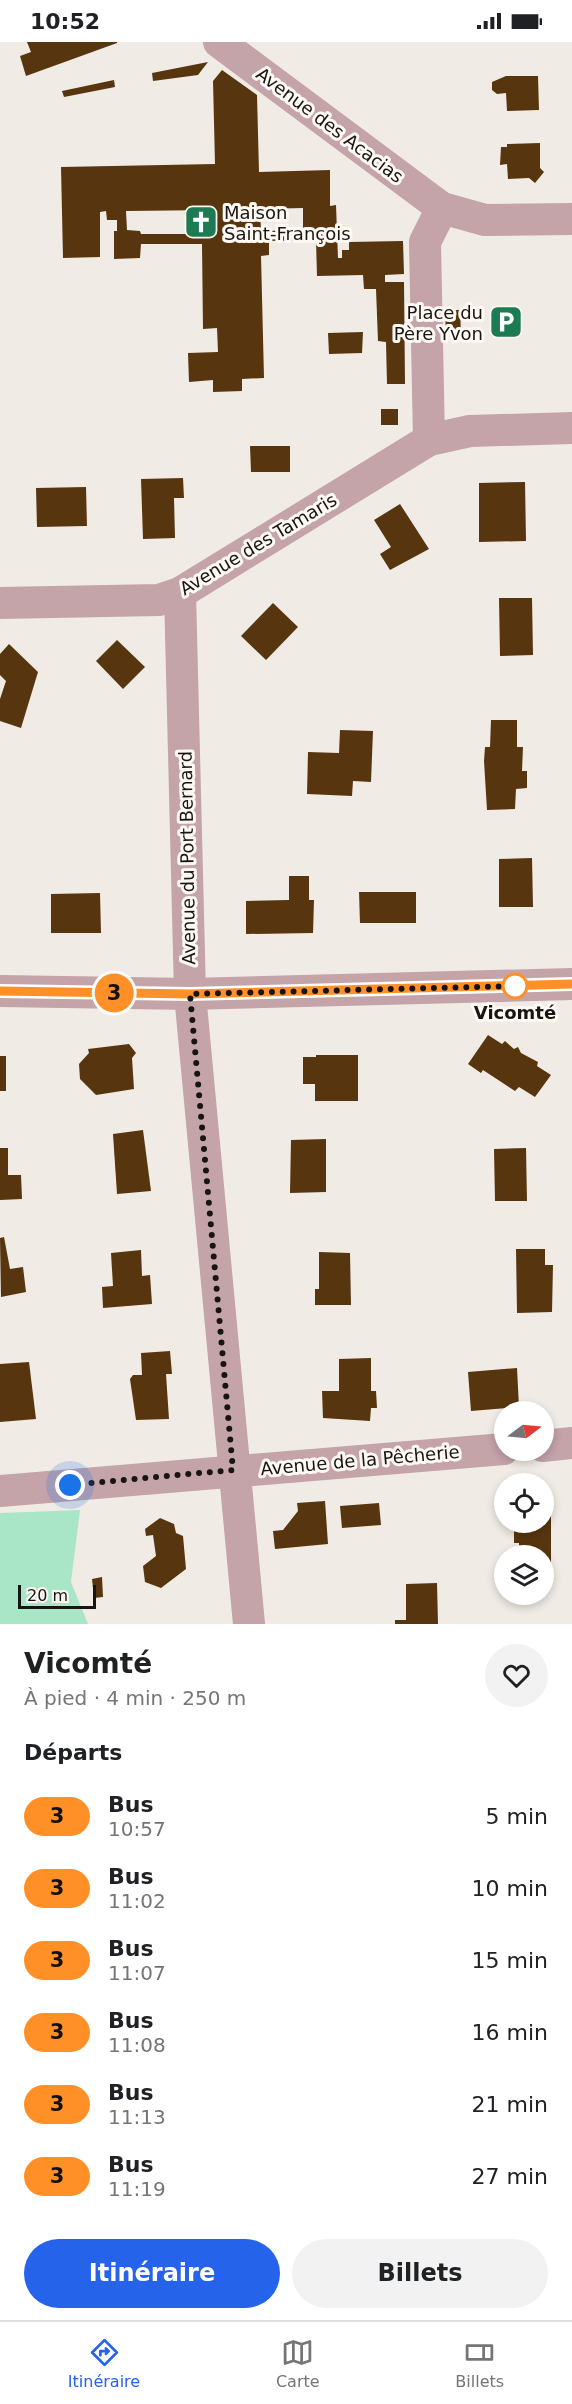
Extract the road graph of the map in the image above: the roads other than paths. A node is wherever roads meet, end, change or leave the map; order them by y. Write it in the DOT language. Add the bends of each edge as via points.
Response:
graph roads {
  1 [pos="219,42"];
  2 [pos="442,208"];
  3 [pos="572,219"];
  4 [pos="572,428"];
  5 [pos="429,440"];
  6 [pos="180,593"];
  7 [pos="0,603"];
  8 [pos="572,984"];
  9 [pos="0,991"];
  10 [pos="190,994"];
  11 [pos="572,1443"];
  12 [pos="554,1445"];
  13 [pos="494,1450"];
  14 [pos="233,1470"];
  15 [pos="0,1491"];
  16 [pos="249,1624"];
  1 -- 2 [label="street, Avenue des Acacias"];
  2 -- 3 [label="street" via="485,220"];
  2 -- 5 [label="street" via="425,242"];
  4 -- 5 [label="street" via="470,430"];
  5 -- 6 [label="street, Avenue des Tamaris"];
  6 -- 7 [label="street, Avenue des Tamaris" via="159,600"];
  6 -- 10 [label="street, Avenue du Port Bernard"];
  8 -- 10 [label="street"];
  9 -- 10 [label="street"];
  10 -- 14 [label="street, Avenue du Port Bernard"];
  11 -- 12 [label="street"];
  13 -- 14 [label="street, Avenue de la Pêcherie"];
  14 -- 15 [label="street, Avenue de la Pêcherie"];
  14 -- 16 [label="street, Avenue du Port Bernard"];
}
